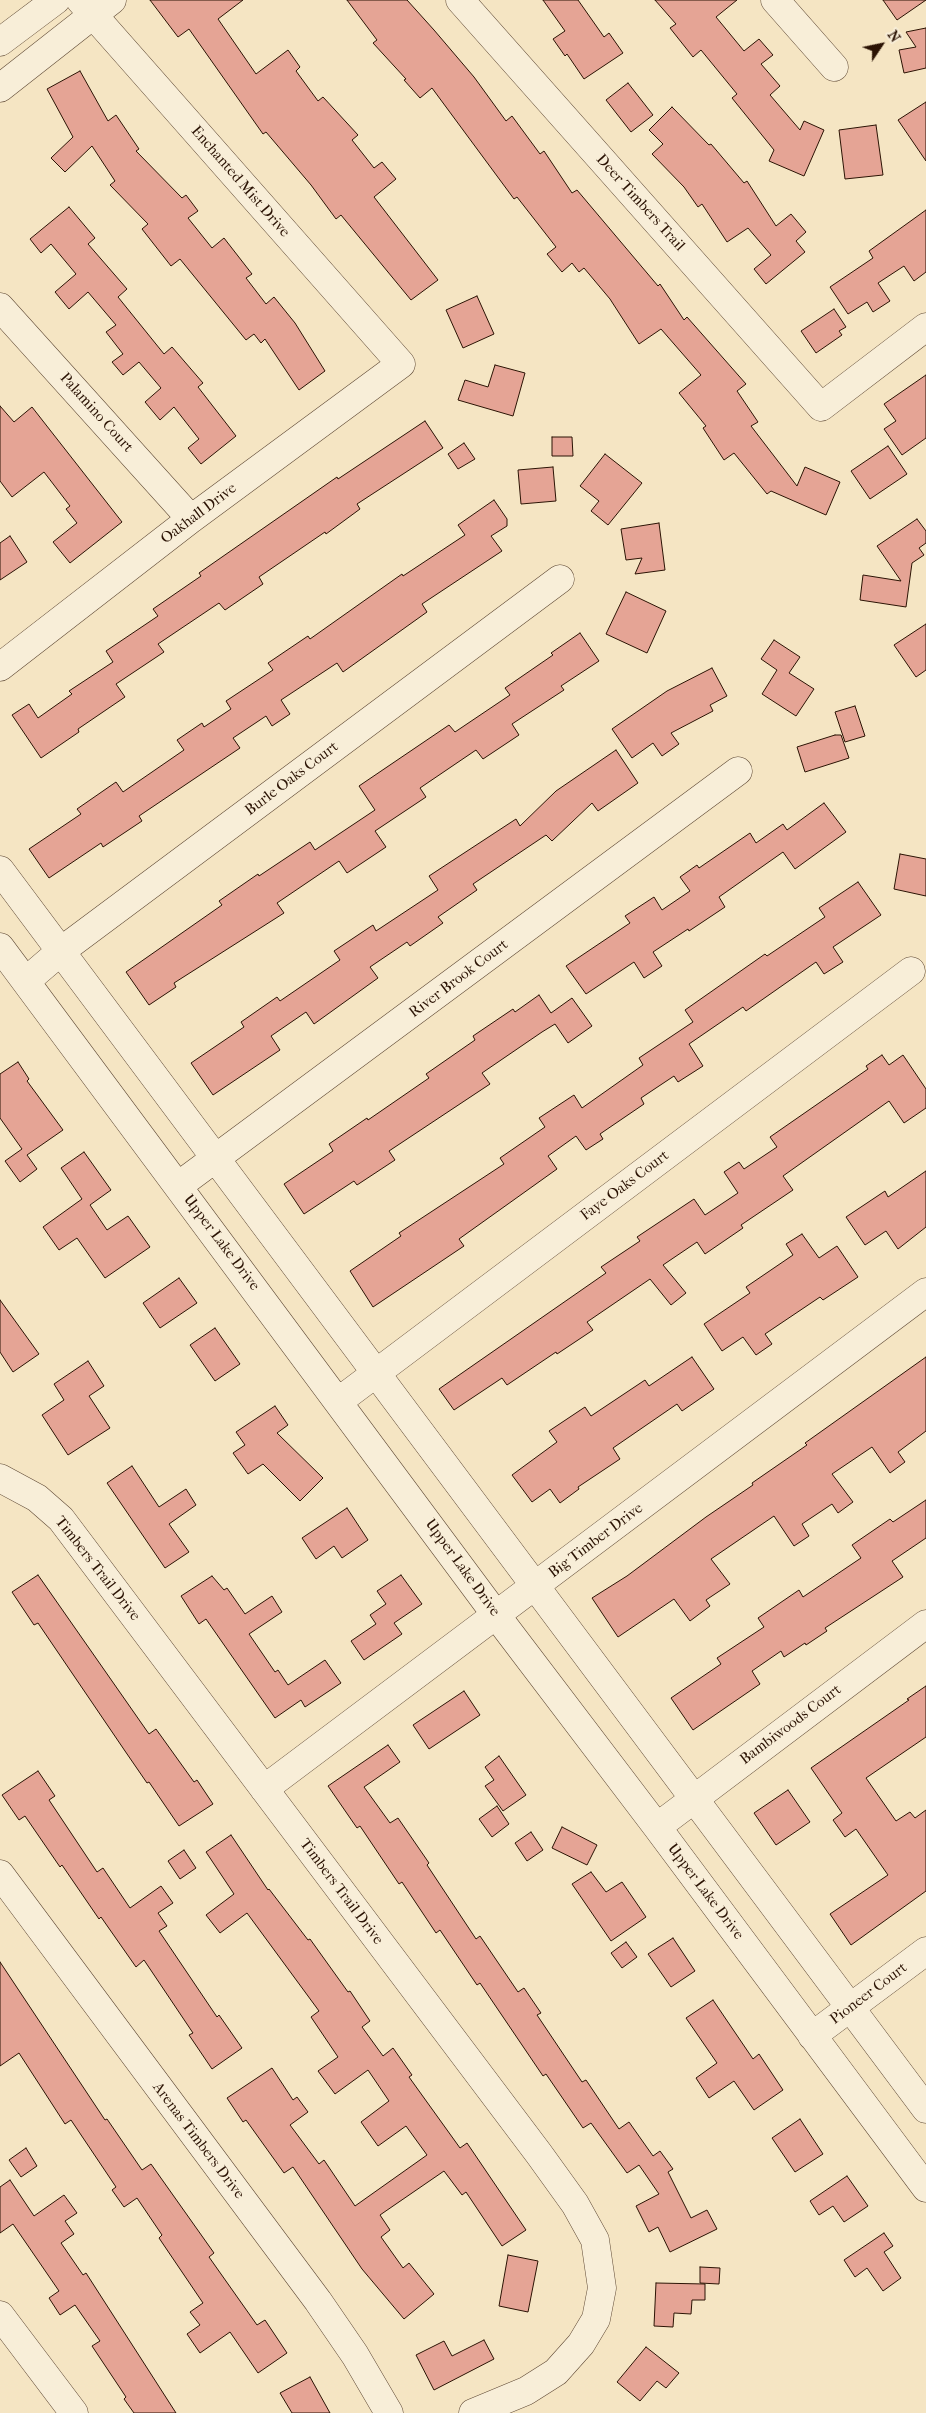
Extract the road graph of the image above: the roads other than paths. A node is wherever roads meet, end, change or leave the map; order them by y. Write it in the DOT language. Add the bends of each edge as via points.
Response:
graph roads {
  1 [pos="56,0"];
  2 [pos="460,0"];
  3 [pos="776,0"];
  4 [pos="95,5"];
  5 [pos="0,42"];
  6 [pos="834,67"];
  7 [pos="0,88"];
  8 [pos="0,307"];
  9 [pos="926,327"];
  10 [pos="401,364"];
  11 [pos="191,519"];
  12 [pos="560,579"];
  13 [pos="0,667"];
  14 [pos="738,771"];
  15 [pos="0,870"];
  16 [pos="0,946"];
  17 [pos="60,951"];
  18 [pos="911,971"];
  19 [pos="26,981"];
  20 [pos="218,1159"];
  21 [pos="178,1186"];
  22 [pos="926,1292"];
  23 [pos="375,1374"];
  24 [pos="339,1401"];
  25 [pos="0,1478"];
  26 [pos="536,1586"];
  27 [pos="496,1615"];
  28 [pos="926,1624"];
  29 [pos="264,1789"];
  30 [pos="694,1798"];
  31 [pos="657,1827"];
  32 [pos="0,1874"];
  33 [pos="926,1951"];
  34 [pos="851,2008"];
  35 [pos="812,2036"];
  36 [pos="926,2109"];
  37 [pos="926,2188"];
  38 [pos="0,2315"];
  39 [pos="74,2413"];
  40 [pos="389,2413"];
  41 [pos="473,2413"];
  1 -- 5 [label="street"];
  2 -- 9 [label="street, Deer Timbers Trail" via="820,407"];
  3 -- 6 [label="street"];
  4 -- 7 [label="street"];
  4 -- 10 [label="street, Enchanted Mist Drive"];
  8 -- 11 [label="street, Palamino Court"];
  10 -- 11 [label="street, Oakhall Drive"];
  11 -- 13 [label="street, Oakhall Drive"];
  12 -- 17 [label="street, Burle Oaks Court"];
  14 -- 20 [label="street, River Brook Court"];
  15 -- 17 [label="street"];
  16 -- 19 [label="street, Upper Lake Drive"];
  17 -- 19 [label="street, Burle Oaks Court"];
  17 -- 20 [label="street"];
  18 -- 23 [label="street, Faye Oaks Court"];
  19 -- 21 [label="street, Upper Lake Drive"];
  20 -- 21 [label="street, River Brook Court"];
  20 -- 23 [label="street"];
  21 -- 24 [label="street, Upper Lake Drive"];
  22 -- 26 [label="street, Big Timber Drive"];
  23 -- 24 [label="street, Faye Oaks Court"];
  23 -- 26 [label="street"];
  24 -- 27 [label="street, Upper Lake Drive"];
  25 -- 29 [label="street, Timbers Trail Drive" via="37,1498 61,1520"];
  26 -- 27 [label="street, Big Timber Drive"];
  26 -- 30 [label="street"];
  27 -- 29 [label="street, Big Timber Drive"];
  27 -- 31 [label="street, Upper Lake Drive"];
  28 -- 30 [label="street, Bambiwoods Court"];
  29 -- 41 [label="street, Timbers Trail Drive" via="575,2204 595,2240 602,2288 596,2319 581,2344 556,2372 526,2390"];
  30 -- 31 [label="street, Bambiwoods Court"];
  30 -- 34 [label="street"];
  31 -- 35 [label="street, Upper Lake Drive"];
  32 -- 40 [label="street, Arenas Timbers Drive" via="318,2301"];
  33 -- 34 [label="street, Pioneer Court"];
  34 -- 35 [label="street, Pioneer Court"];
  34 -- 36 [label="street"];
  35 -- 37 [label="street, Upper Lake Drive"];
  38 -- 39 [label="street"];
}
